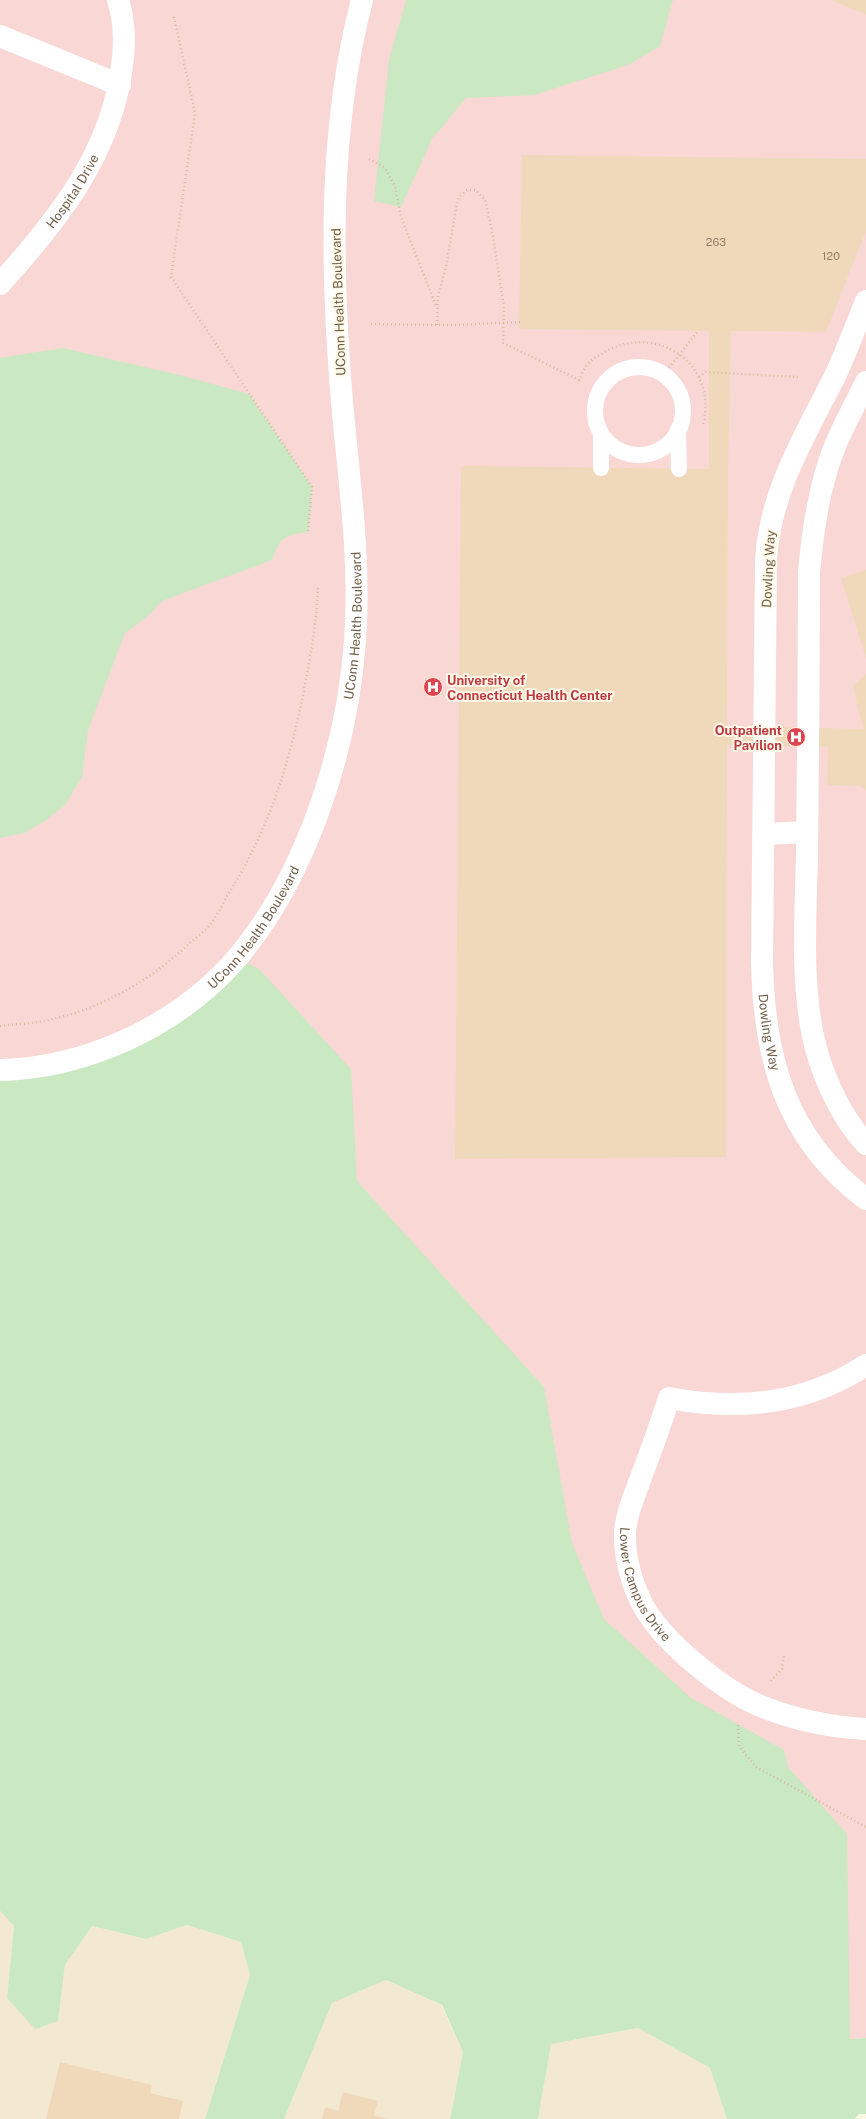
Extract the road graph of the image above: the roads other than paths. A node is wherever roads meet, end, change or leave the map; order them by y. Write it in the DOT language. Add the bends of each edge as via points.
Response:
graph roads {
  1 [pos="118,0"];
  2 [pos="362,0"];
  3 [pos="0,36"];
  4 [pos="120,85"];
  5 [pos="0,284"];
  6 [pos="866,301"];
  7 [pos="866,382"];
  8 [pos="678,429"];
  9 [pos="601,434"];
  10 [pos="601,468"];
  11 [pos="679,469"];
  12 [pos="807,832"];
  13 [pos="764,834"];
  14 [pos="0,1070"];
  15 [pos="866,1144"];
  16 [pos="866,1199"];
  17 [pos="866,1365"];
  18 [pos="866,1729"];
  1 -- 4 [label="street, Hospital Drive" via="123,16 124,34"];
  2 -- 14 [label="street, UConn Health Boulevard" via="349,58 339,136 335,221 338,334 355,543 356,614 352,675 330,776 286,884 249,942 210,985 164,1020 102,1050 70,1060"];
  3 -- 4 [label="street"];
  4 -- 5 [label="street, Hospital Drive" via="109,124 92,161 43,234"];
  6 -- 13 [label="street, Dowling Way" via="846,352 788,469 769,529 766,560"];
  7 -- 12 [label="street" via="838,439 829,464 818,500 812,536 809,572"];
  8 -- 9 [label="lane" via="673,439 662,449 647,455 632,455 617,450"];
  8 -- 9 [label="lane" via="682,423 683,407 679,392 671,379 658,370 643,366 628,367 614,373 603,384 596,398 594,413"];
  8 -- 11 [label="lane"];
  9 -- 10 [label="lane"];
  12 -- 13 [label="street"];
  12 -- 15 [label="street" via="807,974 812,1030 824,1073 849,1121"];
  13 -- 16 [label="street, Dowling Way" via="763,992 766,1025 774,1062 789,1105 813,1147 843,1181"];
  17 -- 18 [label="street, Lower Campus Drive" via="835,1383 811,1392 765,1403 718,1404 669,1398 635,1494 626,1528 626,1549 633,1581 646,1609 666,1636 709,1675 752,1702 807,1721"];
}
